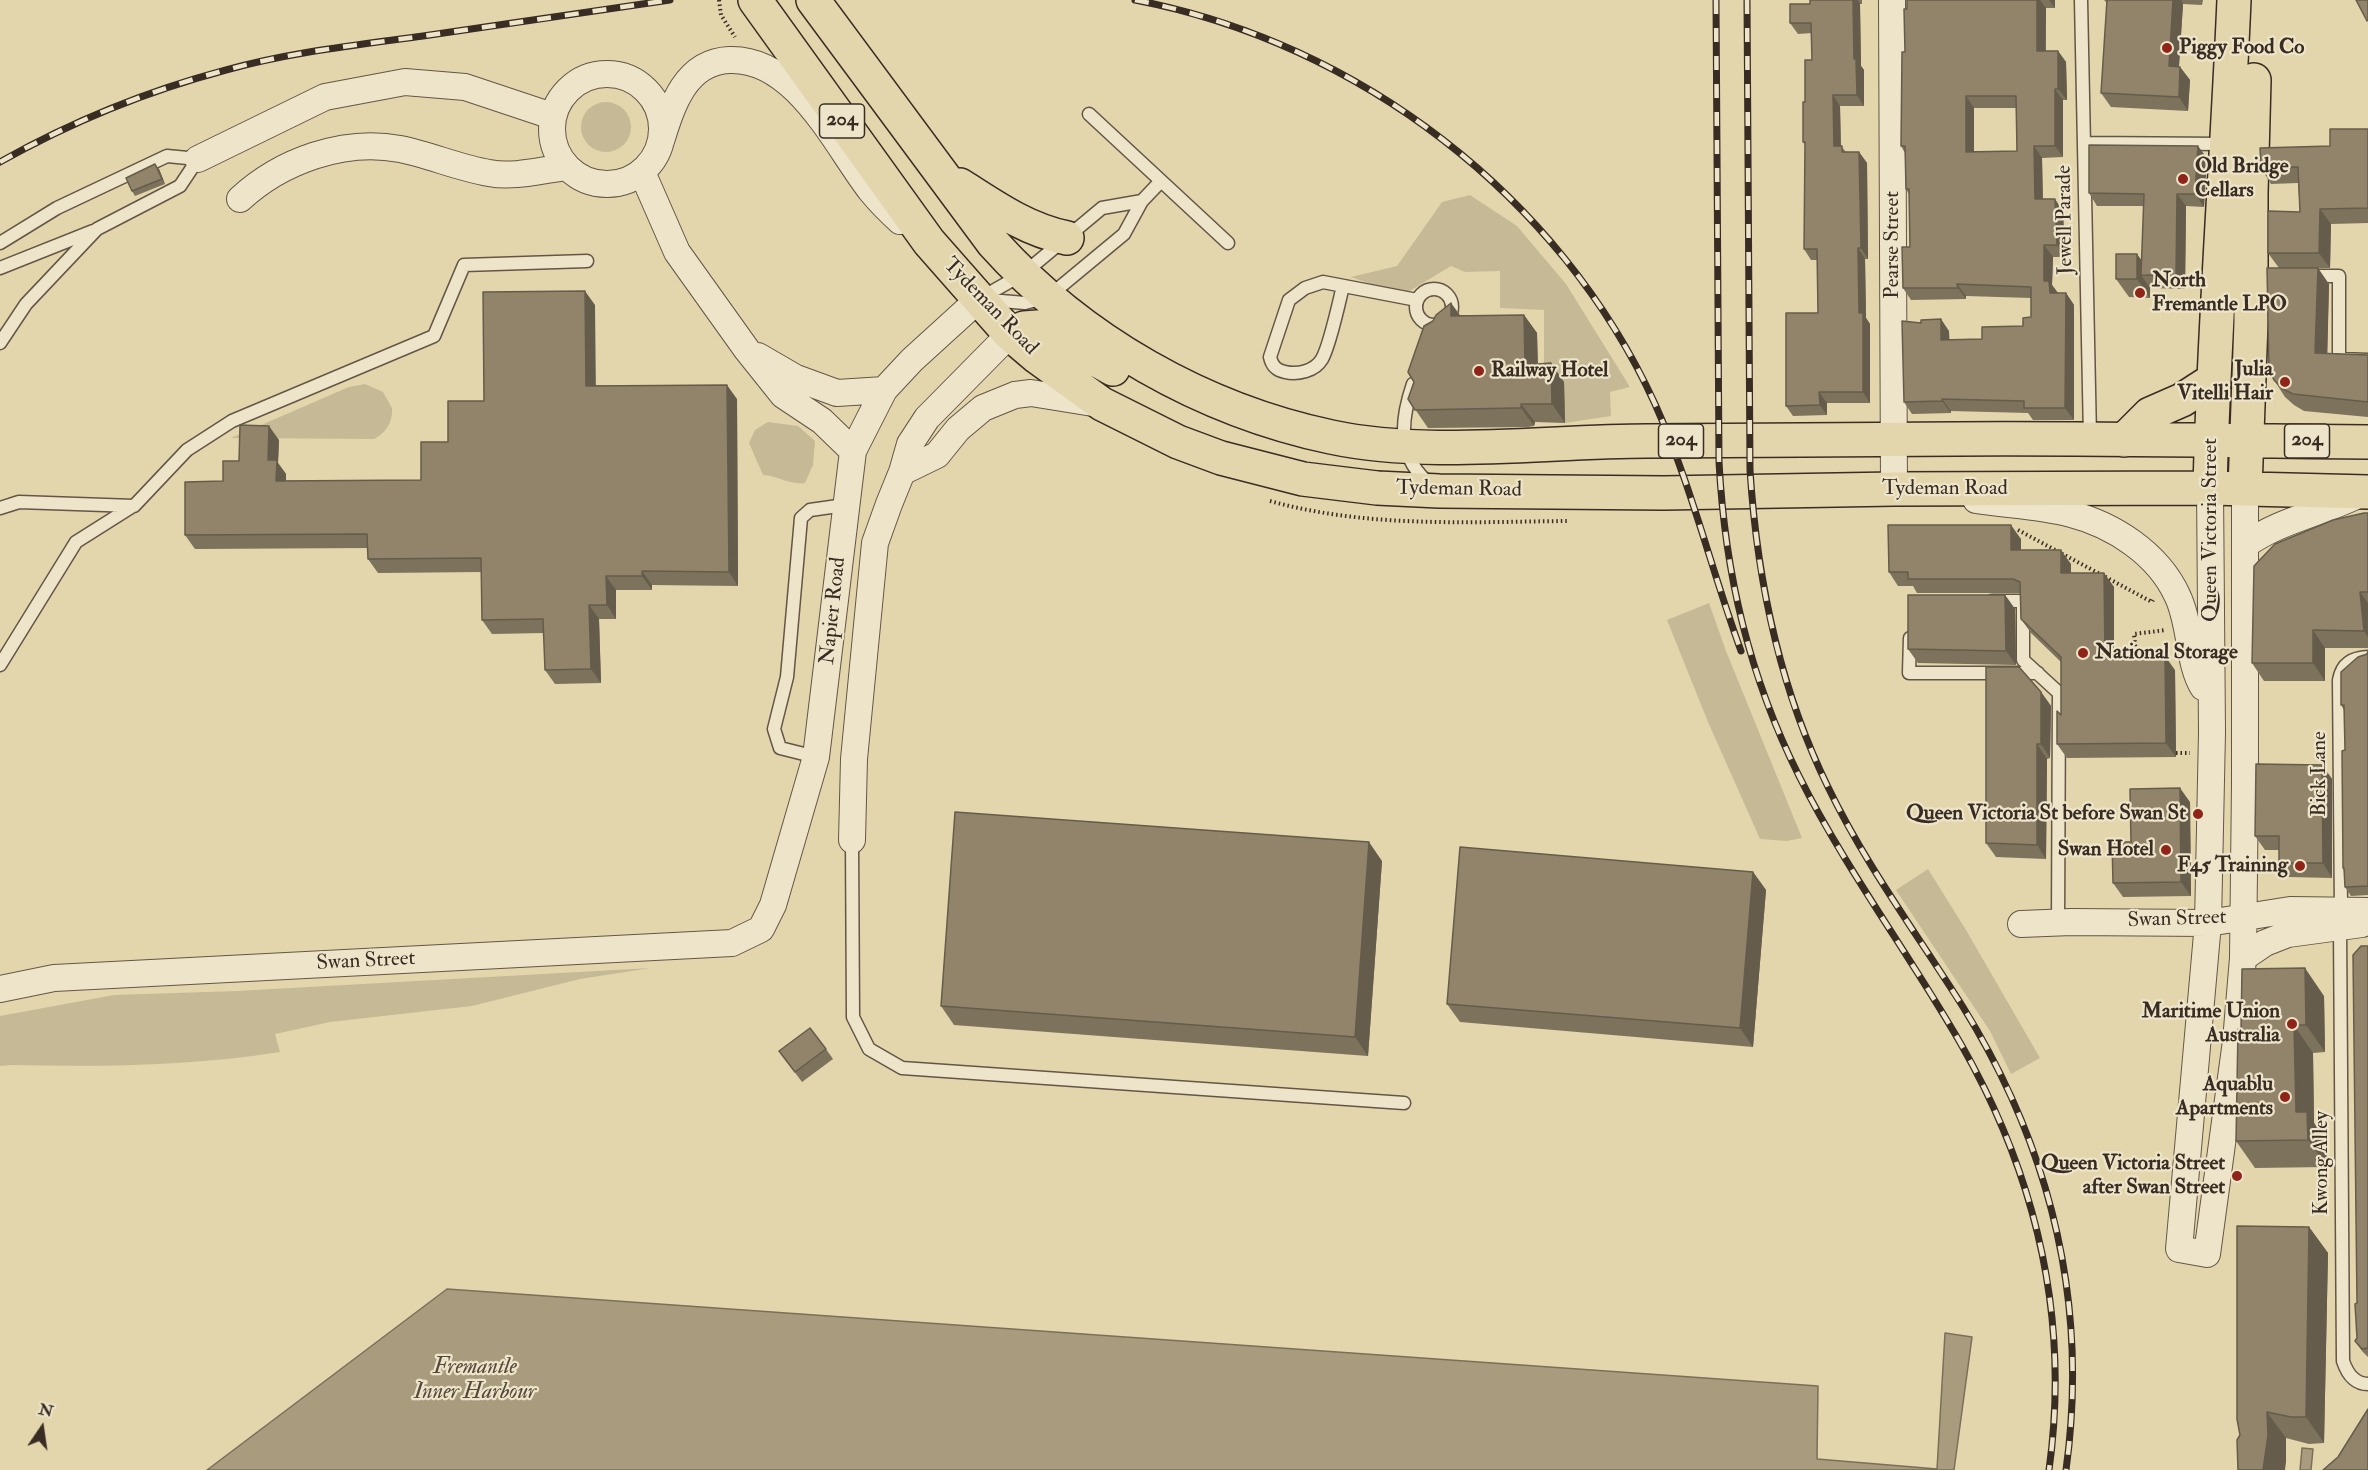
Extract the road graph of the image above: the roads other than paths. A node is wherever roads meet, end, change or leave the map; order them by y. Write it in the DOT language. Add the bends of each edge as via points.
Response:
graph roads {
  1 [pos="755,0"];
  2 [pos="813,0"];
  3 [pos="1892,0"];
  4 [pos="2081,0"];
  5 [pos="2234,0"];
  6 [pos="2253,0"];
  7 [pos="1089,114"];
  8 [pos="552,116"];
  9 [pos="661,141"];
  10 [pos="2084,143"];
  11 [pos="2228,144"];
  12 [pos="198,159"];
  13 [pos="566,167"];
  14 [pos="642,172"];
  15 [pos="940,172"];
  16 [pos="1161,181"];
  17 [pos="240,199"];
  18 [pos="1142,201"];
  19 [pos="97,229"];
  20 [pos="1067,238"];
  21 [pos="929,242"];
  22 [pos="0,243"];
  23 [pos="1228,243"];
  24 [pos="587,261"];
  25 [pos="0,268"];
  26 [pos="1023,274"];
  27 [pos="2297,276"];
  28 [pos="1343,286"];
  29 [pos="1048,297"];
  30 [pos="979,299"];
  31 [pos="1417,300"];
  32 [pos="1431,325"];
  33 [pos="1010,334"];
  34 [pos="1426,341"];
  35 [pos="0,343"];
  36 [pos="747,350"];
  37 [pos="2368,360"];
  38 [pos="1418,370"];
  39 [pos="2213,380"];
  40 [pos="884,390"];
  41 [pos="1102,404"];
  42 [pos="1233,409"];
  43 [pos="1894,440"];
  44 [pos="2091,440"];
  45 [pos="2124,440"];
  46 [pos="2211,441"];
  47 [pos="2246,441"];
  48 [pos="2368,442"];
  49 [pos="1404,446"];
  50 [pos="853,451"];
  51 [pos="902,472"];
  52 [pos="1894,489"];
  53 [pos="2210,489"];
  54 [pos="2245,489"];
  55 [pos="1439,491"];
  56 [pos="2367,492"];
  57 [pos="845,505"];
  58 [pos="134,506"];
  59 [pos="0,508"];
  60 [pos="2245,545"];
  61 [pos="1978,601"];
  62 [pos="1910,621"];
  63 [pos="2368,657"];
  64 [pos="0,665"];
  65 [pos="2038,673"];
  66 [pos="2211,700"];
  67 [pos="816,757"];
  68 [pos="854,759"];
  69 [pos="852,840"];
  70 [pos="2368,911"];
  71 [pos="2244,917"];
  72 [pos="2340,919"];
  73 [pos="2058,923"];
  74 [pos="2208,923"];
  75 [pos="2368,923"];
  76 [pos="2021,924"];
  77 [pos="732,943"];
  78 [pos="2243,958"];
  79 [pos="0,989"];
  80 [pos="1404,1103"];
  81 [pos="2368,1384"];
  1 -- 21 [label="main road, Tydeman Road / 204"];
  2 -- 15 [label="main road, Tydeman Road / 204"];
  3 -- 43 [label="street, Pearse Street"];
  4 -- 10 [label="lane, Jewell Parade"];
  5 -- 11 [label="main road, Queen Victoria Street"];
  6 -- 47 [label="main road, Queen Victoria Street" via="2259,276"];
  7 -- 16 [label="lane"];
  8 -- 9 [label="street" via="573,84 590,76 619,75 637,82 651,96 662,122"];
  8 -- 12 [label="street" via="465,87 405,82 325,97"];
  8 -- 13 [label="street" via="552,140"];
  9 -- 14 [label="street" via="656,155"];
  9 -- 21 [label="street" via="678,92 699,70 723,61 754,63 769,69 807,101 885,207"];
  10 -- 11 [label="lane"];
  10 -- 44 [label="lane, Jewell Parade"];
  11 -- 39 [label="main road, Queen Victoria Street"];
  12 -- 19 [label="lane" via="180,186"];
  12 -- 22 [label="lane" via="167,156 57,208"];
  13 -- 14 [label="street" via="583,179 603,184 624,182"];
  13 -- 17 [label="street" via="489,174 398,148 362,147 325,152 296,163 257,183"];
  14 -- 36 [label="street" via="677,252"];
  15 -- 20 [label="main road" via="1003,213 1044,234"];
  15 -- 26 [label="main road, Tydeman Road / 204" via="993,243"];
  16 -- 18 [label="lane"];
  16 -- 23 [label="lane"];
  18 -- 20 [label="lane" via="1102,208"];
  18 -- 29 [label="lane" via="1124,234"];
  19 -- 25 [label="lane"];
  19 -- 35 [label="lane" via="26,304"];
  20 -- 26 [label="lane"];
  21 -- 30 [label="main road, Tydeman Road / 204"];
  24 -- 58 [label="lane" via="464,265 434,336 232,421 187,450"];
  26 -- 29 [label="main road, Tydeman Road / 204"];
  26 -- 30 [label="lane"];
  27 -- 37 [label="lane" via="2339,276 2339,359"];
  28 -- 28 [label="lane" via="1322,359 1310,370 1293,374 1279,371 1270,357 1289,300 1305,288 1323,282"];
  28 -- 31 [label="lane"];
  29 -- 30 [label="lane" via="1025,303"];
  29 -- 42 [label="main road, Tydeman Road / 204" via="1141,363"];
  30 -- 33 [label="main road, Tydeman Road / 204"];
  30 -- 40 [label="street, Napier Road"];
  31 -- 32 [label="lane" via="1418,316"];
  31 -- 32 [label="lane" via="1425,291 1437,289 1451,299 1452,310 1447,320"];
  32 -- 34 [label="lane"];
  33 -- 41 [label="main road, Tydeman Road / 204"];
  33 -- 42 [label="main road" via="1038,327 1160,396"];
  33 -- 51 [label="street, Napier Road" via="927,418 910,444"];
  36 -- 40 [label="street" via="796,378 837,393"];
  36 -- 50 [label="street" via="783,395 822,421"];
  38 -- 49 [label="lane" via="1407,400"];
  39 -- 45 [label="main road" via="2150,414"];
  39 -- 46 [label="main road, Queen Victoria Street"];
  40 -- 50 [label="street, Napier Road"];
  41 -- 51 [label="street" via="1031,393 1015,395 983,408 958,429 937,455"];
  41 -- 55 [label="main road, Tydeman Road / 204" via="1178,442 1260,469 1303,479"];
  42 -- 49 [label="main road, Tydeman Road / 204" via="1334,438"];
  43 -- 44 [label="main road, Tydeman Road / 204"];
  43 -- 49 [label="main road, Tydeman Road / 204"];
  43 -- 52 [label="street, Pearse Street"];
  44 -- 45 [label="main road, Tydeman Road / 204"];
  45 -- 46 [label="main road, Tydeman Road / 204"];
  46 -- 47 [label="main road, Tydeman Road / 204"];
  46 -- 53 [label="main road, Queen Victoria Street"];
  47 -- 48 [label="main road, Tydeman Road / 204"];
  47 -- 54 [label="main road, Queen Victoria Street"];
  49 -- 55 [label="lane" via="1411,465"];
  50 -- 57 [label="street, Napier Road"];
  51 -- 68 [label="street, Napier Road" via="875,543"];
  52 -- 53 [label="main road, Tydeman Road / 204"];
  52 -- 55 [label="main road, Tydeman Road / 204"];
  52 -- 66 [label="street" via="2071,513 2117,533 2142,550 2177,594 2190,634 2195,668"];
  53 -- 54 [label="main road, Tydeman Road / 204"];
  53 -- 66 [label="street, Queen Victoria Street"];
  54 -- 56 [label="main road, Tydeman Road / 204"];
  54 -- 60 [label="street, Queen Victoria Street"];
  56 -- 60 [label="street" via="2273,527"];
  57 -- 67 [label="street, Napier Road"];
  57 -- 67 [label="lane" via="810,510 801,518 787,676 774,729 780,748"];
  58 -- 59 [label="lane" via="19,502"];
  58 -- 64 [label="lane" via="76,542"];
  60 -- 71 [label="street, Queen Victoria Street"];
  61 -- 65 [label="lane" via="2023,601 2023,660"];
  62 -- 65 [label="lane" via="1909,673"];
  63 -- 72 [label="lane, Bick Lane" via="2344,666 2339,680"];
  65 -- 73 [label="lane" via="2059,693"];
  66 -- 74 [label="street, Queen Victoria Street"];
  67 -- 68 [label="street"];
  67 -- 77 [label="street, Napier Road" via="773,905 760,929"];
  68 -- 69 [label="street, Napier Road"];
  69 -- 80 [label="lane" via="853,1017 869,1049 902,1068"];
  70 -- 72 [label="street, Swan Street"];
  71 -- 72 [label="street, Swan Street" via="2290,910"];
  71 -- 74 [label="street, Swan Street"];
  71 -- 78 [label="street, Queen Victoria Street"];
  72 -- 75 [label="street, Swan Street"];
  72 -- 78 [label="street, Swan Street" via="2265,943"];
  72 -- 81 [label="lane, Kwong Alley" via="2343,1361 2348,1374"];
  73 -- 74 [label="street, Swan Street"];
  73 -- 76 [label="street, Swan Street"];
  74 -- 78 [label="street, Queen Victoria Street" via="2179,1249 2207,1254 2236,1041"];
  77 -- 79 [label="street, Swan Street" via="54,978"];
}
